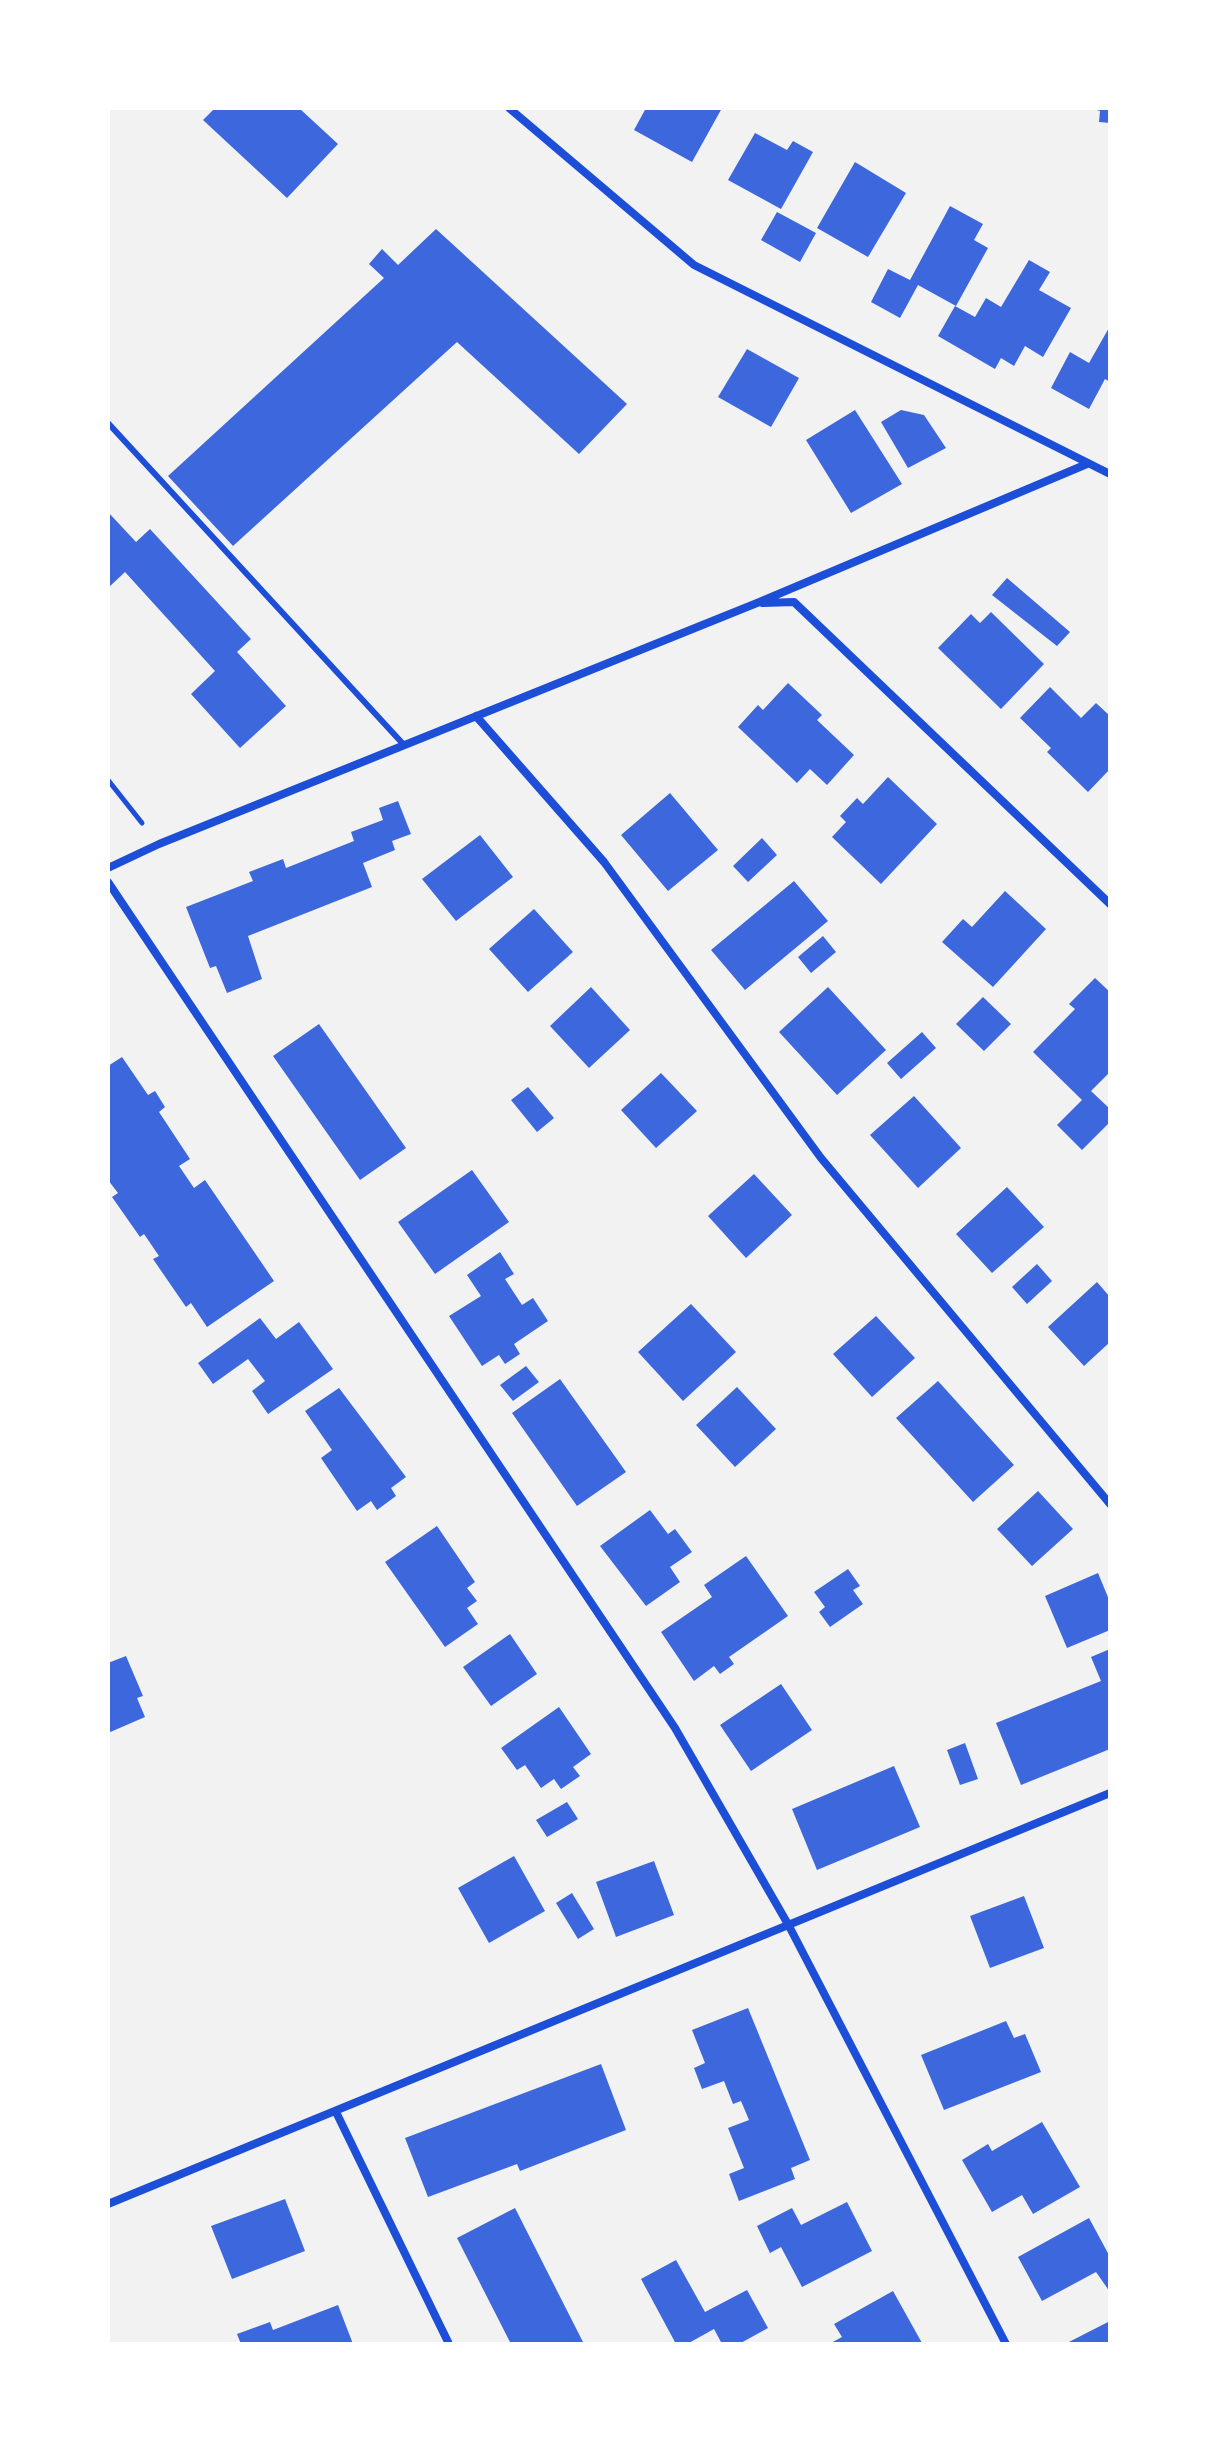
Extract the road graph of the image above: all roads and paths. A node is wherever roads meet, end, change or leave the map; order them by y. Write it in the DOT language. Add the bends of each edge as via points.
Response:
graph roads {
  1 [pos="509,108"];
  2 [pos="108,423"];
  3 [pos="1087,464"];
  4 [pos="1110,474"];
  5 [pos="757,603"];
  6 [pos="476,716"];
  7 [pos="404,745"];
  8 [pos="108,780"];
  9 [pos="159,844"];
  10 [pos="108,868"];
  11 [pos="108,882"];
  12 [pos="1110,904"];
  13 [pos="1110,1504"];
  14 [pos="1110,1793"];
  15 [pos="789,1926"];
  16 [pos="336,2112"];
  17 [pos="108,2204"];
  18 [pos="449,2344"];
  19 [pos="1006,2344"];
  1 -- 3 [label="street" via="694,265"];
  2 -- 7 [label="lane"];
  3 -- 4 [label="street"];
  3 -- 5 [label="street"];
  5 -- 6 [label="street"];
  5 -- 12 [label="street" via="794,602"];
  6 -- 7 [label="street"];
  6 -- 13 [label="street" via="604,862 821,1158"];
  7 -- 9 [label="street"];
  8 -- 9 [label="path"];
  9 -- 10 [label="street"];
  11 -- 15 [label="street" via="675,1728"];
  14 -- 15 [label="street"];
  15 -- 16 [label="street"];
  15 -- 19 [label="street"];
  16 -- 17 [label="street"];
  16 -- 18 [label="street"];
}
